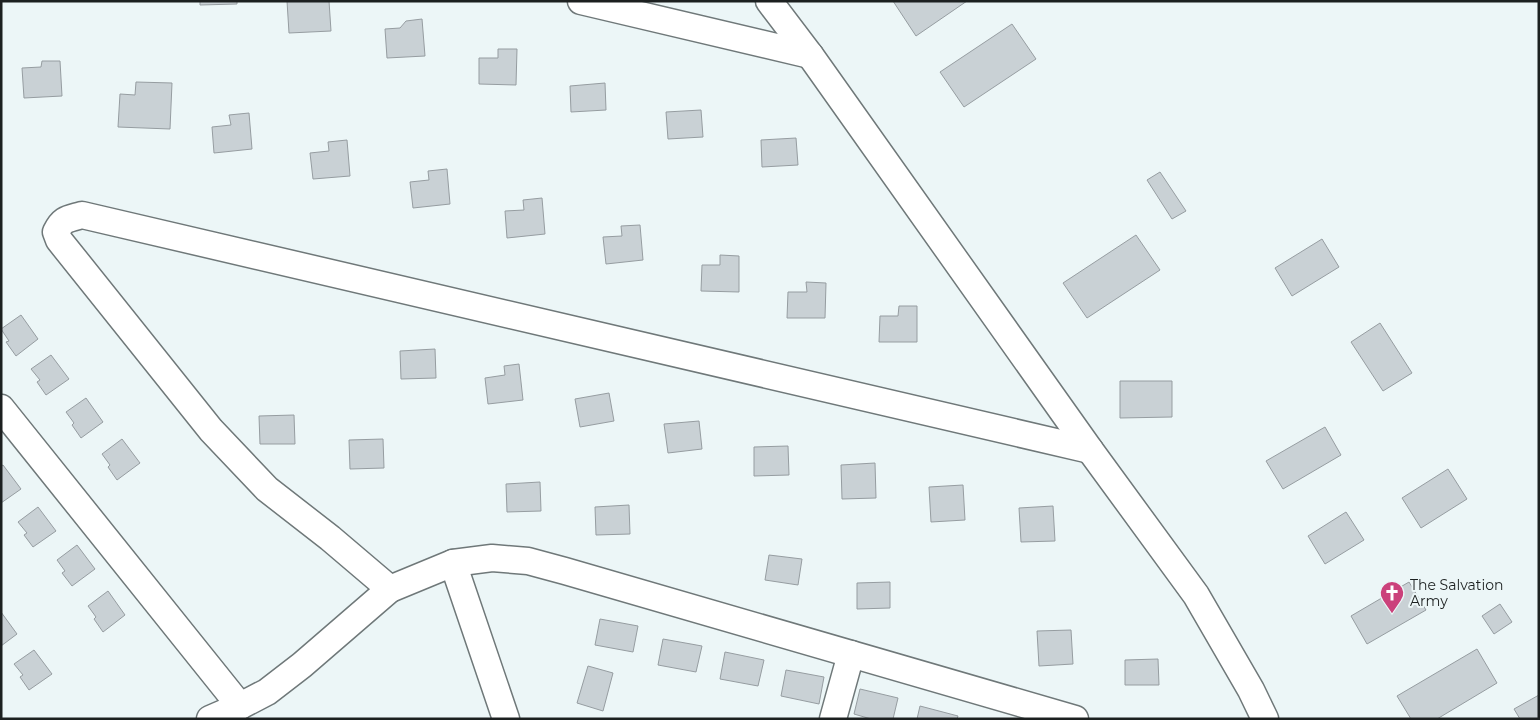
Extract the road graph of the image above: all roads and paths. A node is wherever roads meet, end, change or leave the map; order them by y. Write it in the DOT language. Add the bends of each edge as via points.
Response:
graph roads {
  1 [pos="581,1"];
  2 [pos="776,4"];
  3 [pos="810,55"];
  4 [pos="1,408"];
  5 [pos="1090,450"];
  6 [pos="453,563"];
  7 [pos="390,589"];
  8 [pos="851,654"];
  9 [pos="240,706"];
  10 [pos="210,719"];
  11 [pos="506,719"];
  12 [pos="833,719"];
  13 [pos="1074,719"];
  14 [pos="1265,719"];
  1 -- 3 [label="street"];
  2 -- 3 [label="street"];
  3 -- 5 [label="street"];
  4 -- 9 [label="street"];
  5 -- 7 [label="street" via="82,216 61,222 56,232 59,240 211,430 267,489"];
  5 -- 14 [label="street" via="1196,595"];
  6 -- 7 [label="street"];
  6 -- 8 [label="street" via="492,558 528,561"];
  6 -- 11 [label="street"];
  7 -- 9 [label="street" via="302,665 267,692"];
  8 -- 12 [label="street"];
  8 -- 13 [label="street"];
  9 -- 10 [label="street"];
}
